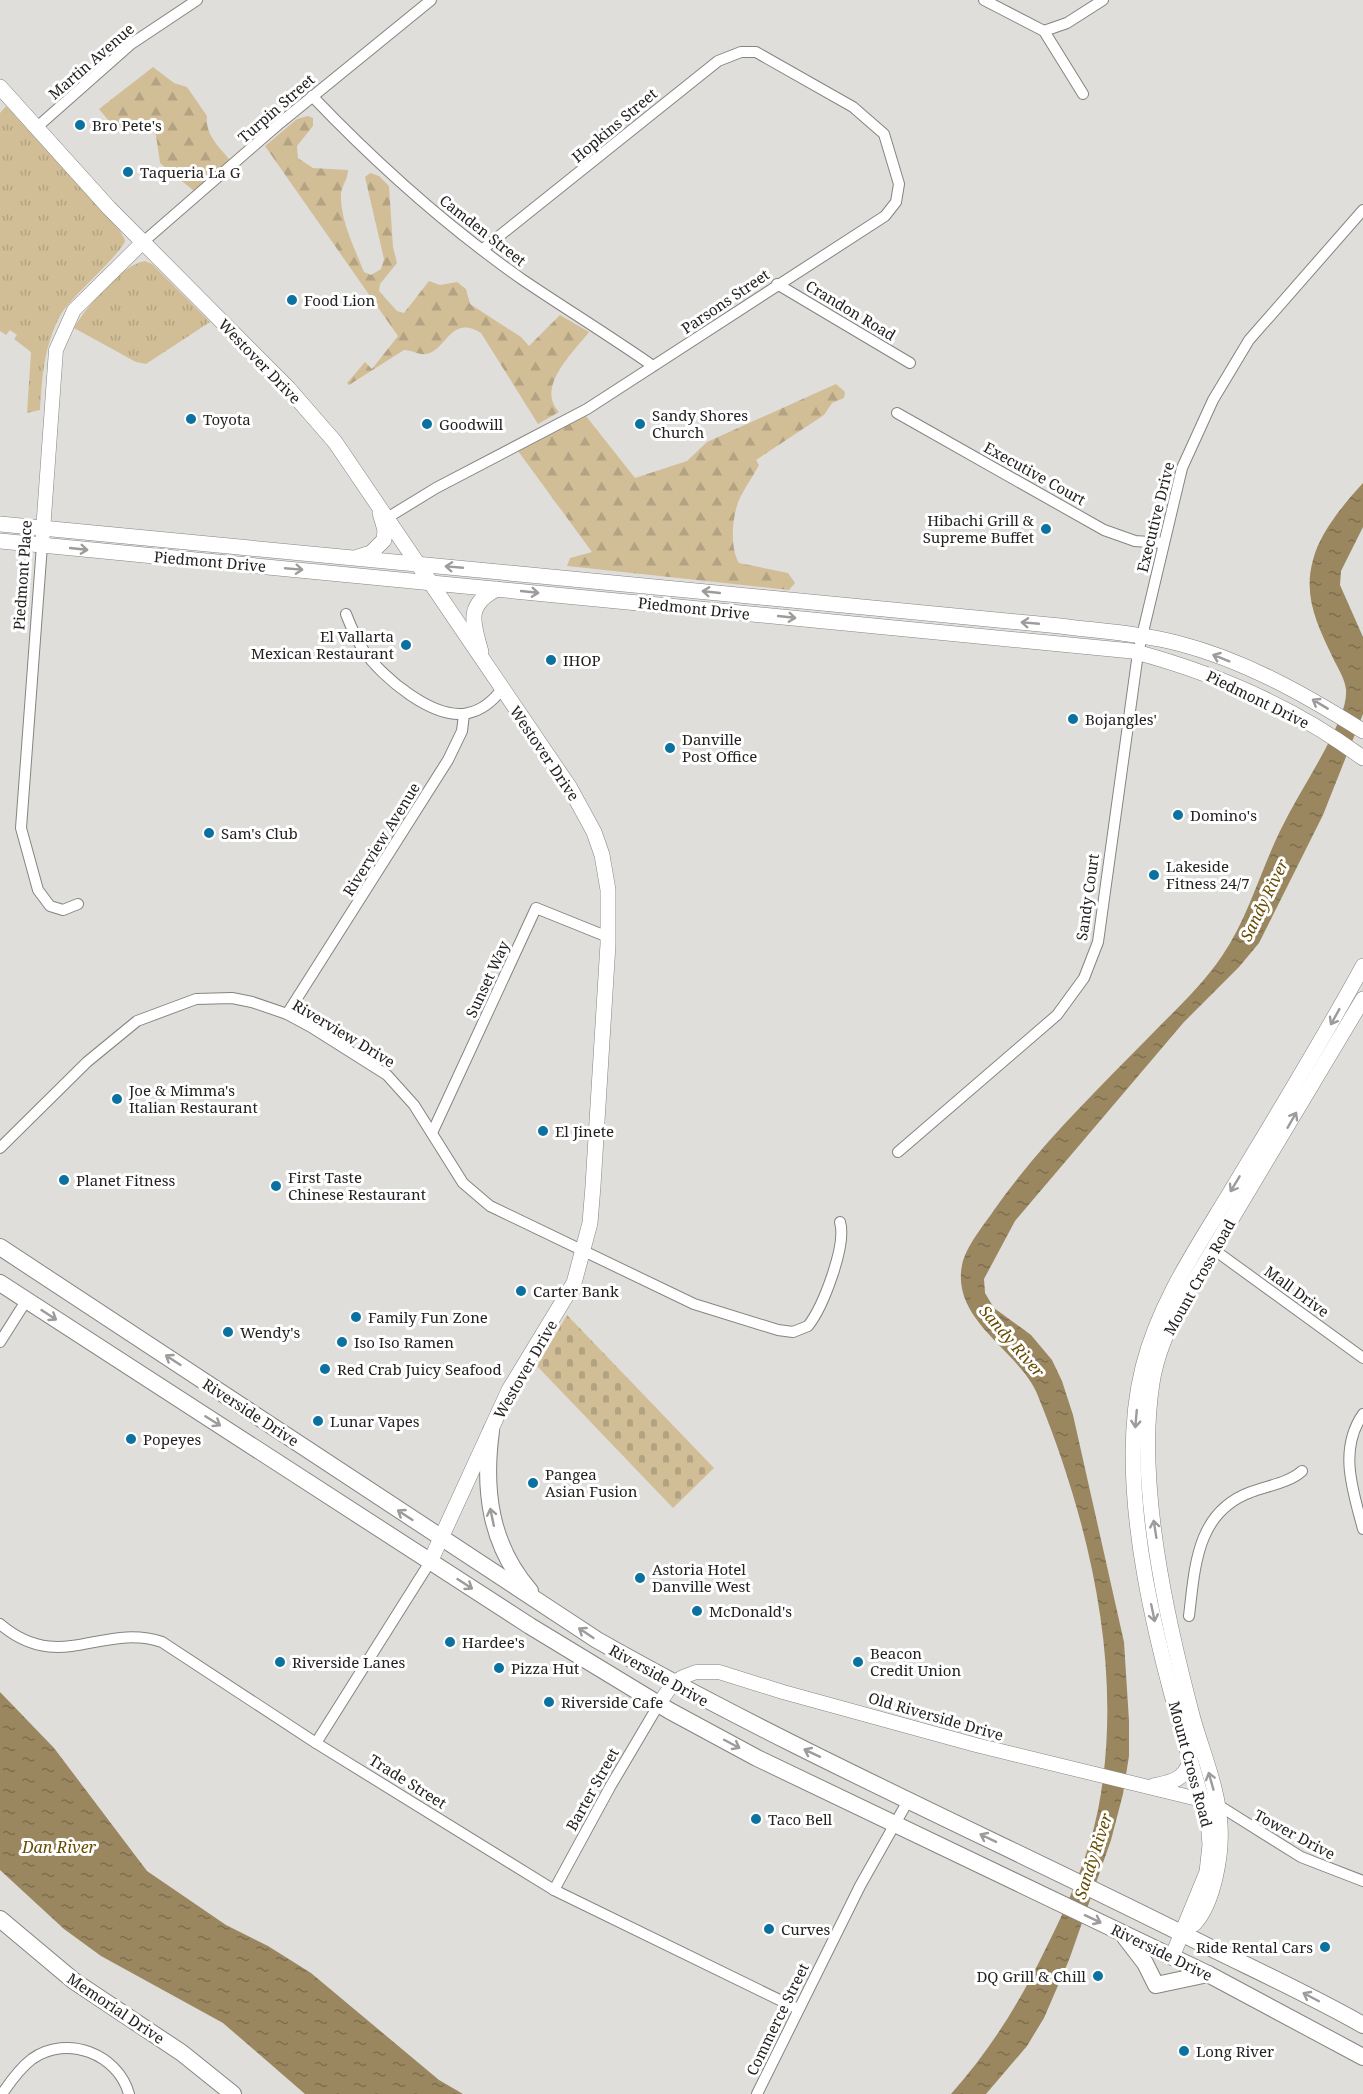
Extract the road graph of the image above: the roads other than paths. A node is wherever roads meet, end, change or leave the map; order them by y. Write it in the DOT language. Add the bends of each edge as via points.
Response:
graph roads {
  1 [pos="197,0"];
  2 [pos="431,0"];
  3 [pos="984,0"];
  4 [pos="1103,0"];
  5 [pos="1044,32"];
  6 [pos="773,61"];
  7 [pos="1083,94"];
  8 [pos="2,96"];
  9 [pos="312,96"];
  10 [pos="36,128"];
  11 [pos="1363,210"];
  12 [pos="142,243"];
  13 [pos="483,249"];
  14 [pos="777,284"];
  15 [pos="910,363"];
  16 [pos="653,366"];
  17 [pos="897,414"];
  18 [pos="376,501"];
  19 [pos="387,518"];
  20 [pos="0,524"];
  21 [pos="41,528"];
  22 [pos="0,541"];
  23 [pos="1163,543"];
  24 [pos="42,545"];
  25 [pos="356,558"];
  26 [pos="418,564"];
  27 [pos="430,582"];
  28 [pos="497,589"];
  29 [pos="346,614"];
  30 [pos="1143,637"];
  31 [pos="1138,653"];
  32 [pos="486,666"];
  33 [pos="502,689"];
  34 [pos="464,714"];
  35 [pos="1363,731"];
  36 [pos="1363,758"];
  37 [pos="78,904"];
  38 [pos="608,937"];
  39 [pos="1363,966"];
  40 [pos="1363,999"];
  41 [pos="287,1014"];
  42 [pos="432,1133"];
  43 [pos="0,1148"];
  44 [pos="898,1152"];
  45 [pos="840,1222"];
  46 [pos="0,1247"];
  47 [pos="1214,1248"];
  48 [pos="583,1253"];
  49 [pos="0,1283"];
  50 [pos="26,1301"];
  51 [pos="0,1342"];
  52 [pos="1363,1358"];
  53 [pos="1363,1414"];
  54 [pos="491,1431"];
  55 [pos="1302,1471"];
  56 [pos="1363,1529"];
  57 [pos="440,1537"];
  58 [pos="430,1562"];
  59 [pos="540,1603"];
  60 [pos="1189,1616"];
  61 [pos="0,1624"];
  62 [pos="673,1683"];
  63 [pos="659,1704"];
  64 [pos="316,1743"];
  65 [pos="1190,1762"];
  66 [pos="1150,1785"];
  67 [pos="909,1799"];
  68 [pos="1202,1800"];
  69 [pos="1218,1805"];
  70 [pos="894,1823"];
  71 [pos="1363,1881"];
  72 [pos="554,1890"];
  73 [pos="0,1919"];
  74 [pos="1120,1931"];
  75 [pos="1184,1934"];
  76 [pos="1172,1957"];
  77 [pos="1208,1974"];
  78 [pos="798,2009"];
  79 [pos="1363,2025"];
  80 [pos="1338,2043"];
  81 [pos="1363,2057"];
  82 [pos="1363,2064"];
  83 [pos="2,2094"];
  84 [pos="129,2094"];
  85 [pos="233,2094"];
  86 [pos="757,2094"];
  1 -- 10 [label="street, Martin Avenue" via="131,44"];
  2 -- 9 [label="street, Turpin Street"];
  3 -- 5 [label="street"];
  4 -- 5 [label="street" via="1067,23"];
  5 -- 7 [label="street"];
  6 -- 13 [label="street, Hopkins Street" via="748,51 717,61"];
  6 -- 14 [label="street, Parsons Street" via="874,123 890,148 899,184 896,202 885,216"];
  8 -- 10 [label="main road, Westover Drive"];
  9 -- 12 [label="street, Turpin Street"];
  9 -- 13 [label="street, Camden Street" via="371,158"];
  10 -- 12 [label="main road, Westover Drive"];
  11 -- 23 [label="street, Executive Drive" via="1259,327 1213,400 1182,468"];
  12 -- 18 [label="main road, Westover Drive" via="288,388 334,442"];
  12 -- 21 [label="street, Piedmont Place" via="85,297 61,333 53,366"];
  13 -- 16 [label="street, Camden Street"];
  14 -- 15 [label="street, Crandon Road"];
  14 -- 16 [label="street, Parsons Street"];
  16 -- 19 [label="street, Parsons Street" via="586,409"];
  17 -- 23 [label="street, Executive Court" via="1104,530 1135,541"];
  18 -- 19 [label="main road, Westover Drive"];
  18 -- 25 [label="main road" via="384,540 371,553"];
  19 -- 26 [label="main road, Westover Drive"];
  20 -- 21 [label="main road, Piedmont Drive"];
  21 -- 24 [label="street, Piedmont Place"];
  21 -- 25 [label="main road, Piedmont Drive"];
  22 -- 24 [label="main road, Piedmont Drive"];
  23 -- 30 [label="street, Executive Drive"];
  24 -- 27 [label="main road, Piedmont Drive, one-way"];
  24 -- 37 [label="street, Piedmont Place" via="21,828 38,890 50,906 63,910"];
  25 -- 26 [label="main road, Piedmont Drive"];
  26 -- 27 [label="main road, Westover Drive"];
  30 -- 26 [label="main road, Piedmont Drive, one-way"];
  27 -- 28 [label="main road, Piedmont Drive"];
  27 -- 32 [label="main road, Westover Drive"];
  28 -- 31 [label="main road, Piedmont Drive, one-way"];
  28 -- 32 [label="main road" via="479,602 472,621"];
  29 -- 34 [label="street" via="365,652 389,678 422,702"];
  30 -- 31 [label="street, Sandy Court"];
  35 -- 30 [label="main road, Piedmont Drive, one-way" via="1275,681 1207,652"];
  31 -- 36 [label="main road, Piedmont Drive" via="1222,679 1327,733"];
  31 -- 44 [label="street, Sandy Court" via="1098,942 1084,978 1056,1015"];
  32 -- 33 [label="main road, Westover Drive"];
  33 -- 34 [label="street" via="487,705"];
  33 -- 38 [label="main road, Westover Drive" via="570,788 594,832 606,874"];
  34 -- 41 [label="street, Riverview Avenue" via="462,731 448,760"];
  38 -- 42 [label="street, Sunset Way" via="536,908"];
  38 -- 48 [label="main road, Westover Drive" via="593,1186"];
  39 -- 65 [label="main road, Mount Cross Road, one-way" via="1174,1285 1143,1366 1134,1450 1138,1513 1151,1604"];
  47 -- 40 [label="main road, Mount Cross Road, one-way"];
  41 -- 42 [label="street, Riverview Drive" via="387,1075 404,1092"];
  41 -- 43 [label="street, Riverview Drive" via="252,1002 214,997 152,1013 123,1030"];
  42 -- 48 [label="street, Riverview Drive" via="463,1183 477,1197"];
  45 -- 48 [label="street, Riverview Drive" via="841,1251 812,1320 793,1332 694,1304"];
  57 -- 46 [label="main road, Riverside Drive, one-way"];
  47 -- 52 [label="street, Mall Drive"];
  69 -- 47 [label="main road, Mount Cross Road, one-way" via="1172,1635 1154,1522 1148,1436 1152,1382 1162,1343"];
  48 -- 54 [label="main road, Westover Drive" via="563,1305 509,1390"];
  49 -- 50 [label="main road, Riverside Drive"];
  50 -- 51 [label="street"];
  50 -- 58 [label="main road, Riverside Drive, one-way"];
  53 -- 56 [label="street" via="1355,1427 1349,1457 1350,1480"];
  54 -- 57 [label="main road, Westover Drive"];
  59 -- 54 [label="main road, one-way" via="515,1570 492,1519 487,1475"];
  55 -- 60 [label="street" via="1293,1478 1239,1497 1210,1522 1197,1550"];
  57 -- 58 [label="main road, Westover Drive"];
  57 -- 59 [label="main road, Riverside Drive"];
  58 -- 63 [label="main road, Riverside Drive, one-way"];
  58 -- 64 [label="street"];
  62 -- 59 [label="main road, Riverside Drive, one-way"];
  61 -- 64 [label="street, Trade Street" via="26,1642 50,1648 133,1638 162,1642"];
  62 -- 63 [label="street"];
  62 -- 66 [label="street, Old Riverside Drive" via="696,1672 724,1672 771,1689 929,1732"];
  67 -- 62 [label="main road, Riverside Drive, one-way" via="729,1714"];
  63 -- 70 [label="main road, Riverside Drive, one-way" via="757,1758"];
  63 -- 72 [label="street, Barter Street"];
  64 -- 72 [label="street, Trade Street"];
  65 -- 66 [label="main road" via="1178,1780"];
  65 -- 68 [label="main road, Mount Cross Road"];
  66 -- 68 [label="street, Old Riverside Drive"];
  67 -- 70 [label="street, Commerce Street"];
  75 -- 67 [label="main road, Riverside Drive, one-way"];
  68 -- 69 [label="street, Old Riverside Drive"];
  68 -- 75 [label="main road, Mount Cross Road" via="1210,1833 1209,1860"];
  69 -- 71 [label="street, Tower Drive" via="1301,1857"];
  69 -- 75 [label="main road, Mount Cross Road" via="1220,1847 1213,1886 1198,1920"];
  70 -- 74 [label="main road, Riverside Drive, one-way"];
  70 -- 78 [label="street, Commerce Street"];
  72 -- 78 [label="street, Trade Street"];
  73 -- 85 [label="main road, Memorial Drive" via="74,1981 165,2040"];
  74 -- 76 [label="main road, Riverside Drive"];
  74 -- 77 [label="main road" via="1156,1984"];
  75 -- 76 [label="main road"];
  79 -- 75 [label="main road, Riverside Drive, one-way"];
  76 -- 77 [label="main road, Riverside Drive"];
  77 -- 80 [label="main road, Riverside Drive"];
  78 -- 86 [label="street, Commerce Street"];
  80 -- 81 [label="main road, Riverside Drive"];
  80 -- 82 [label="main road"];
  83 -- 84 [label="street" via="31,2059 66,2048 101,2057 118,2072"];
}
